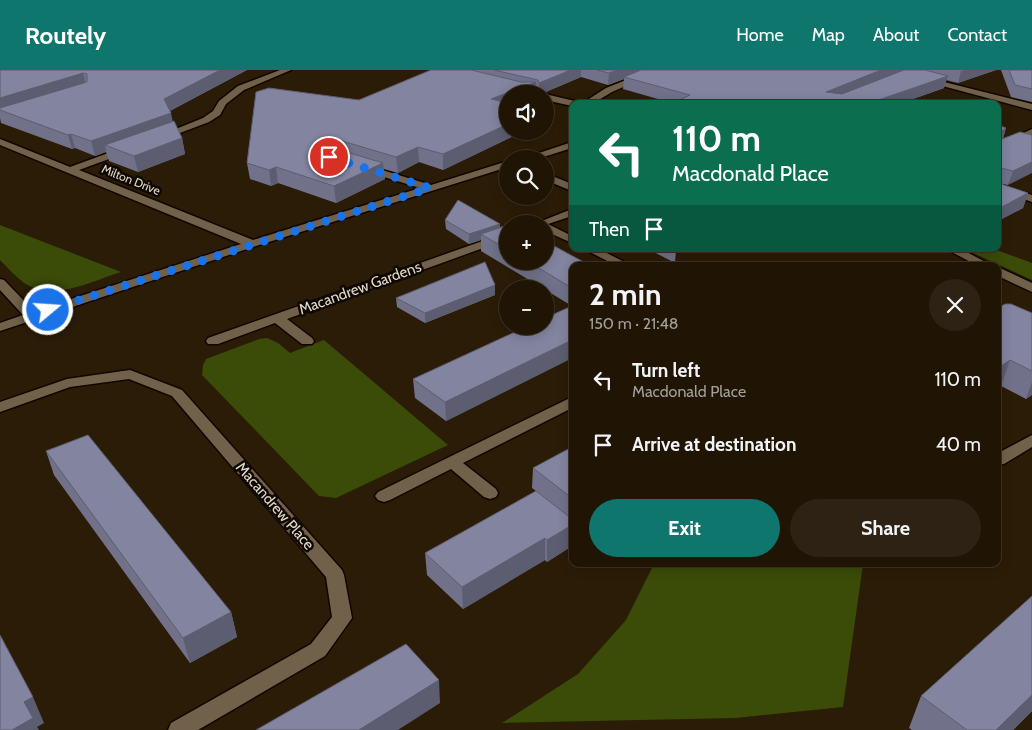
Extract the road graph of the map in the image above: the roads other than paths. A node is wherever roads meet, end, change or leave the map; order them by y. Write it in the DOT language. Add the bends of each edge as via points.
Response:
graph roads {
  1 [pos="287,70"];
  2 [pos="658,70"];
  3 [pos="919,77"];
  4 [pos="554,98"];
  5 [pos="592,100"];
  6 [pos="569,102"];
  7 [pos="1032,107"];
  8 [pos="1032,132"];
  9 [pos="152,140"];
  10 [pos="0,142"];
  11 [pos="569,146"];
  12 [pos="134,147"];
  13 [pos="1001,147"];
  14 [pos="554,150"];
  15 [pos="357,165"];
  16 [pos="499,167"];
  17 [pos="70,170"];
  18 [pos="554,180"];
  19 [pos="569,187"];
  20 [pos="430,188"];
  21 [pos="1001,188"];
  22 [pos="1032,199"];
  23 [pos="569,213"];
  24 [pos="554,218"];
  25 [pos="554,231"];
  26 [pos="499,238"];
  27 [pos="569,239"];
  28 [pos="252,244"];
  29 [pos="596,252"];
  30 [pos="958,252"];
  31 [pos="618,262"];
  32 [pos="979,262"];
  33 [pos="1001,272"];
  34 [pos="0,283"];
  35 [pos="1032,288"];
  36 [pos="31,316"];
  37 [pos="277,318"];
  38 [pos="0,327"];
  39 [pos="307,340"];
  40 [pos="213,341"];
  41 [pos="569,404"];
  42 [pos="0,407"];
  43 [pos="1032,440"];
  44 [pos="1001,458"];
  45 [pos="452,462"];
  46 [pos="490,493"];
  47 [pos="384,496"];
  48 [pos="180,730"];
  1 -- 9 [label="street" via="241,88 206,120"];
  2 -- 5 [label="street"];
  3 -- 7 [label="street"];
  4 -- 6 [label="street"];
  8 -- 13 [label="street"];
  10 -- 17 [label="street, Milton Drive"];
  11 -- 14 [label="street"];
  12 -- 17 [label="street"];
  15 -- 20 [label="street"];
  16 -- 20 [label="street"];
  17 -- 28 [label="street, Milton Drive"];
  18 -- 19 [label="street"];
  20 -- 28 [label="street"];
  21 -- 22 [label="street"];
  23 -- 24 [label="street"];
  25 -- 27 [label="street"];
  26 -- 37 [label="street, Macandrew Gardens"];
  28 -- 36 [label="street"];
  29 -- 31 [label="street"];
  30 -- 32 [label="street"];
  33 -- 35 [label="street"];
  34 -- 36 [label="street"];
  36 -- 38 [label="street"];
  37 -- 39 [label="street"];
  37 -- 40 [label="street, Macandrew Gardens"];
  41 -- 45 [label="street"];
  42 -- 48 [label="street, Macandrew Place" via="67,383 130,374 177,393 335,575 342,618 318,650"];
  43 -- 44 [label="street"];
  45 -- 46 [label="street"];
  45 -- 47 [label="street"];
}
